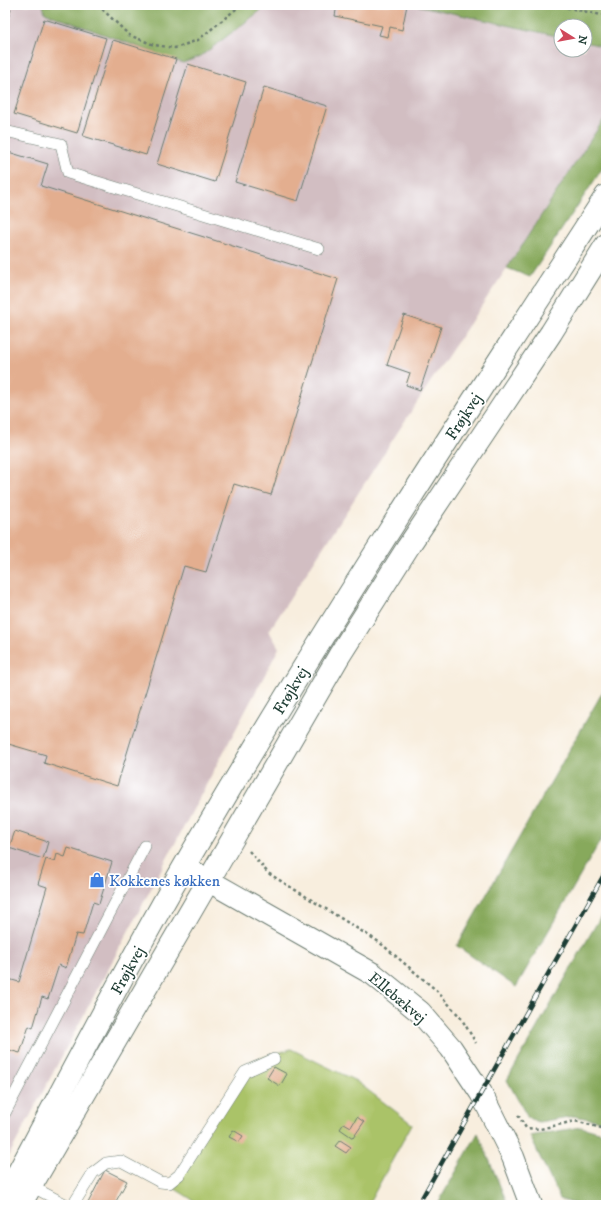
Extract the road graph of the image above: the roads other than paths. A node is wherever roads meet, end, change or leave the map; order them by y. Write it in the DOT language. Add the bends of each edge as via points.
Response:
graph roads {
  1 [pos="5,131"];
  2 [pos="606,196"];
  3 [pos="606,245"];
  4 [pos="319,249"];
  5 [pos="145,846"];
  6 [pos="184,867"];
  7 [pos="208,880"];
  8 [pos="274,1059"];
  9 [pos="5,1113"];
  10 [pos="23,1182"];
  11 [pos="5,1201"];
  12 [pos="20,1205"];
  13 [pos="67,1205"];
  14 [pos="73,1205"];
  15 [pos="531,1205"];
  1 -- 4 [label="lane" via="61,144 68,173"];
  2 -- 6 [label="street, Frøjkvej" via="373,555"];
  3 -- 7 [label="street, Frøjkvej" via="339,656"];
  5 -- 9 [label="lane"];
  6 -- 7 [label="street, Ellebækvej"];
  6 -- 10 [label="street, Frøjkvej" via="117,988"];
  7 -- 10 [label="street, Frøjkvej" via="114,1046"];
  7 -- 15 [label="street, Ellebækvej" via="374,974 420,1012 451,1048 481,1092 513,1157"];
  8 -- 14 [label="lane" via="245,1072 179,1175 169,1183 160,1182 121,1161 106,1163 92,1173"];
  10 -- 11 [label="street, Frøjkvej"];
  10 -- 12 [label="street, Frøjkvej"];
  10 -- 13 [label="lane"];
}
